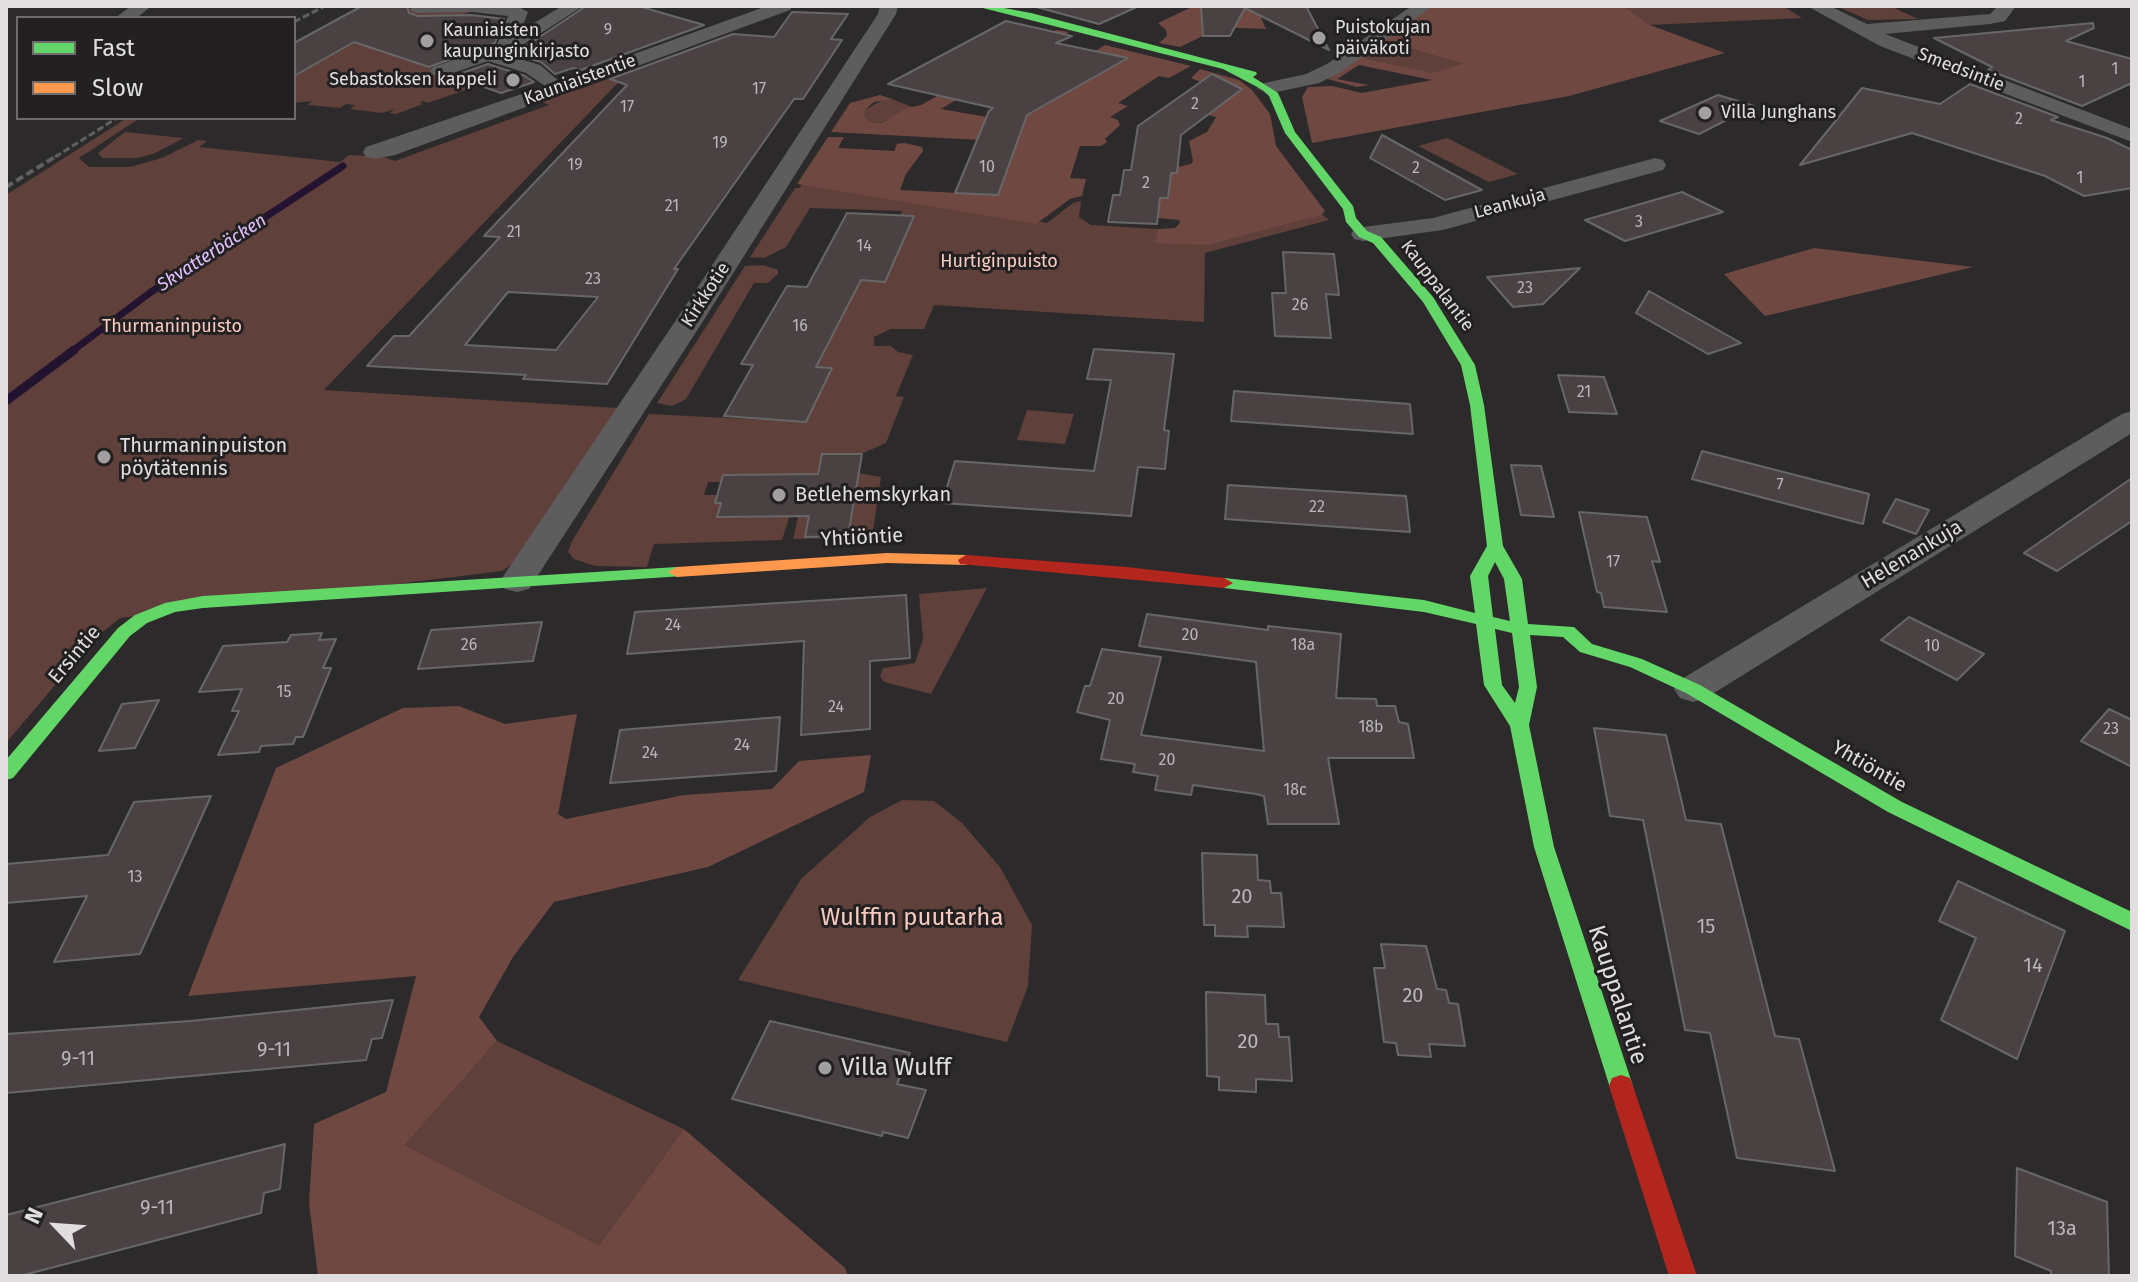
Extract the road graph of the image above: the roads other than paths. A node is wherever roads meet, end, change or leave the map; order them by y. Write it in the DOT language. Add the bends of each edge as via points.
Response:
graph roads {
  1 [pos="574,6"];
  2 [pos="784,6"];
  3 [pos="889,6"];
  4 [pos="979,6"];
  5 [pos="1001,6"];
  6 [pos="1424,6"];
  7 [pos="1816,6"];
  8 [pos="2007,6"];
  9 [pos="418,8"];
  10 [pos="524,9"];
  11 [pos="1031,16"];
  12 [pos="477,25"];
  13 [pos="1864,30"];
  14 [pos="497,52"];
  15 [pos="440,71"];
  16 [pos="549,81"];
  17 [pos="1276,88"];
  18 [pos="2132,136"];
  19 [pos="374,152"];
  20 [pos="1655,165"];
  21 [pos="1373,235"];
  22 [pos="2132,420"];
  23 [pos="1495,546"];
  24 [pos="517,581"];
  25 [pos="203,602"];
  26 [pos="1483,622"];
  27 [pos="1519,629"];
  28 [pos="1586,648"];
  29 [pos="1693,689"];
  30 [pos="1519,725"];
  31 [pos="6,773"];
  32 [pos="2132,922"];
  33 [pos="1683,1276"];
  1 -- 14 [label="street"];
  2 -- 19 [label="street, Kauniaistentie"];
  3 -- 24 [label="street, Kirkkotie"];
  4 -- 11 [label="street"];
  5 -- 11 [label="street"];
  6 -- 17 [label="street" via="1334,68"];
  7 -- 13 [label="street, Smedsintie"];
  8 -- 13 [label="street" via="1990,19"];
  9 -- 10 [label="street"];
  10 -- 12 [label="street"];
  10 -- 14 [label="street"];
  11 -- 17 [label="street" via="1260,76"];
  13 -- 18 [label="street, Smedsintie"];
  14 -- 15 [label="street"];
  14 -- 16 [label="street"];
  17 -- 21 [label="street, Kauppalantie" via="1290,133 1349,209 1350,219"];
  20 -- 21 [label="street, Leankuja" via="1434,225"];
  21 -- 23 [label="street, Kauppalantie" via="1428,300 1468,365"];
  22 -- 29 [label="street, Helenankuja"];
  23 -- 26 [label="street, Kauppalantie" via="1479,576"];
  23 -- 27 [label="street, Kauppalantie" via="1513,579"];
  24 -- 25 [label="street, Yhtiöntie"];
  24 -- 26 [label="street, Yhtiöntie" via="926,557 1127,572 1424,606"];
  25 -- 31 [label="street, Ersintie" via="171,607 124,632"];
  26 -- 27 [label="street, Yhtiöntie"];
  26 -- 30 [label="street, Kauppalantie" via="1493,685"];
  27 -- 28 [label="street, Yhtiöntie" via="1557,650"];
  27 -- 28 [label="street, Yhtiöntie" via="1568,631"];
  27 -- 30 [label="street, Kauppalantie" via="1528,687"];
  28 -- 29 [label="street, Yhtiöntie"];
  29 -- 32 [label="street, Yhtiöntie" via="1895,807"];
  30 -- 33 [label="street, Kauppalantie" via="1544,847"];
}
